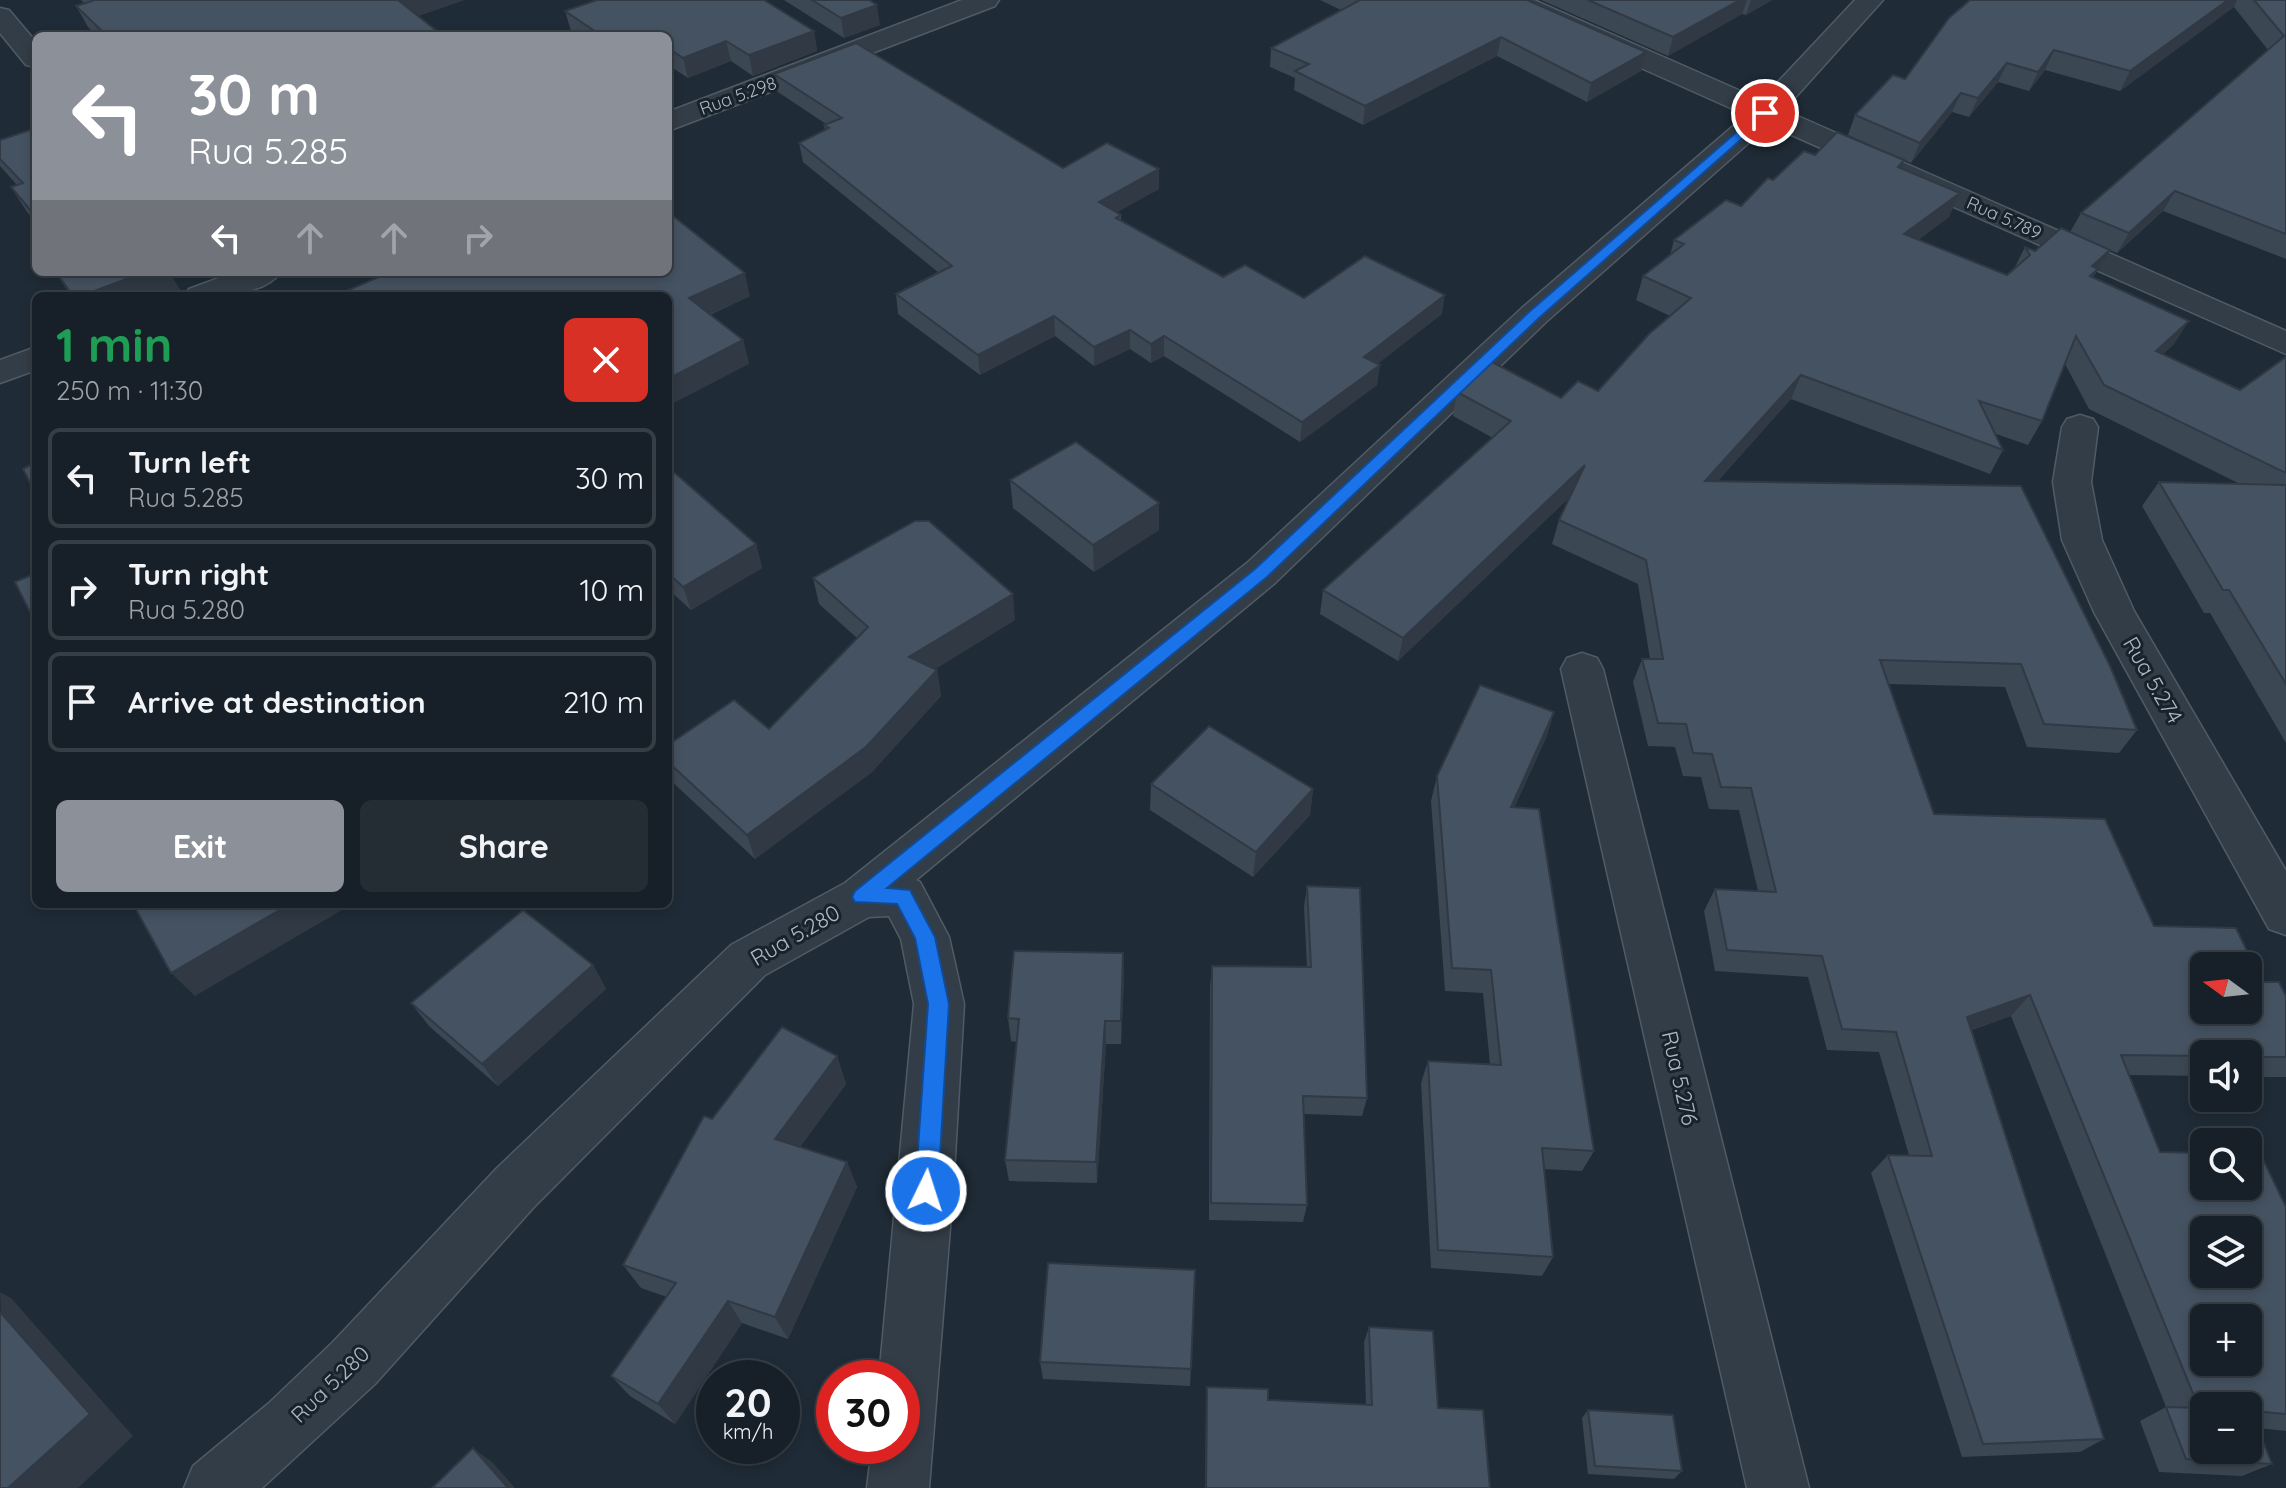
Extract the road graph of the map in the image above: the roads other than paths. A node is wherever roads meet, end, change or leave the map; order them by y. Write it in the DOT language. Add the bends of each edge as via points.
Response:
graph roads {
  1 [pos="986,0"];
  2 [pos="1512,0"];
  3 [pos="1870,0"];
  4 [pos="0,16"];
  5 [pos="822,39"];
  6 [pos="32,54"];
  7 [pos="847,55"];
  8 [pos="1765,113"];
  9 [pos="672,121"];
  10 [pos="250,276"];
  11 [pos="215,285"];
  12 [pos="2286,344"];
  13 [pos="32,360"];
  14 [pos="0,372"];
  15 [pos="2080,427"];
  16 [pos="1582,669"];
  17 [pos="862,897"];
  18 [pos="2286,915"];
  19 [pos="910,1360"];
  20 [pos="900,1464"];
  21 [pos="215,1488"];
  22 [pos="898,1488"];
  23 [pos="1778,1488"];
  1 -- 7 [label="street, Rua 5.298"];
  2 -- 8 [label="street, Rua 5.789"];
  3 -- 8 [label="street, Rua 5.280"];
  4 -- 6 [label="street"];
  5 -- 7 [label="street"];
  7 -- 9 [label="street, Rua 5.298"];
  8 -- 12 [label="street, Rua 5.789"];
  8 -- 17 [label="street, Rua 5.280" via="1534,315 1261,573"];
  10 -- 11 [label="street"];
  13 -- 14 [label="street"];
  15 -- 18 [label="street, Rua 5.274" via="2072,482 2082,540 2114,612"];
  16 -- 23 [label="street, Rua 5.276"];
  17 -- 19 [label="street" via="903,896 925,937 939,1004"];
  17 -- 21 [label="street, Rua 5.280" via="748,960 515,1188 354,1363"];
  20 -- 22 [label="street"];
}
